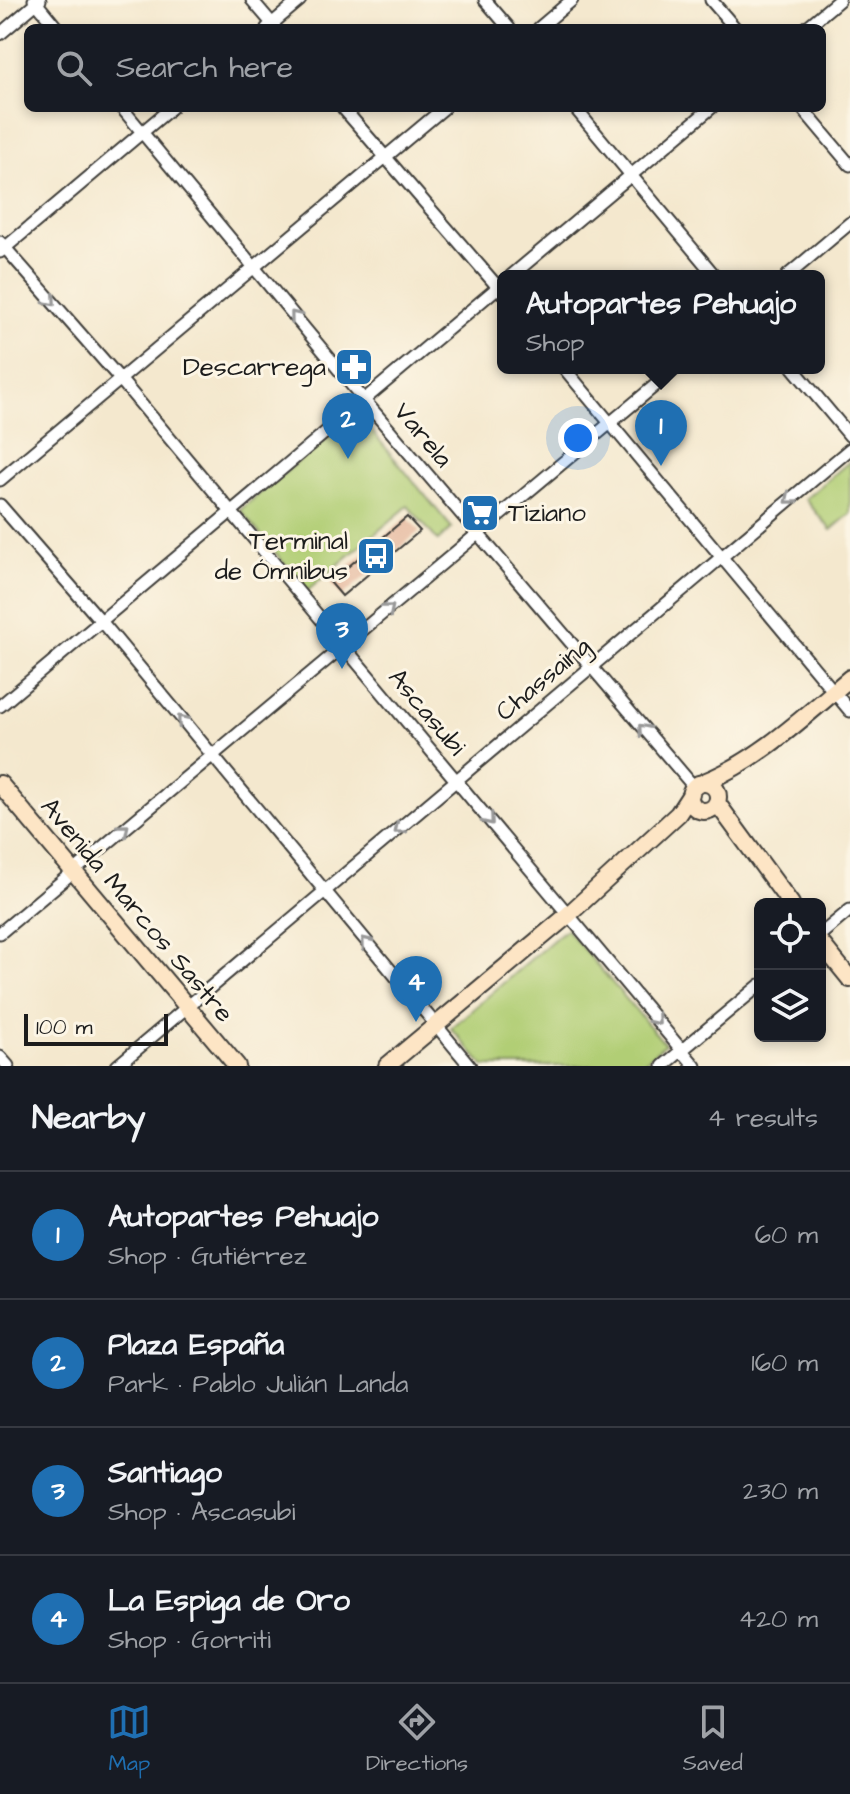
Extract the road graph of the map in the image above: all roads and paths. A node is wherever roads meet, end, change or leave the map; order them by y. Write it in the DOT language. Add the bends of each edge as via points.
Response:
graph roads {
  1 [pos="252,0"];
  2 [pos="300,0"];
  3 [pos="485,0"];
  4 [pos="572,0"];
  5 [pos="711,0"];
  6 [pos="839,0"];
  7 [pos="37,1"];
  8 [pos="54,24"];
  9 [pos="270,24"];
  10 [pos="275,24"];
  11 [pos="506,24"];
  12 [pos="544,24"];
  13 [pos="732,24"];
  14 [pos="811,24"];
  15 [pos="0,34"];
  16 [pos="125,112"];
  17 [pos="166,112"];
  18 [pos="346,112"];
  19 [pos="439,112"];
  20 [pos="578,112"];
  21 [pos="706,112"];
  22 [pos="805,112"];
  23 [pos="142,132"];
  24 [pos="385,157"];
  25 [pos="850,165"];
  26 [pos="631,175"];
  27 [pos="850,223"];
  28 [pos="2,247"];
  29 [pos="254,266"];
  30 [pos="518,270"];
  31 [pos="710,270"];
  32 [pos="794,270"];
  33 [pos="497,283"];
  34 [pos="497,291"];
  35 [pos="569,374"];
  36 [pos="669,374"];
  37 [pos="798,374"];
  38 [pos="120,379"];
  39 [pos="364,400"];
  40 [pos="609,424"];
  41 [pos="850,436"];
  42 [pos="850,449"];
  43 [pos="0,480"];
  44 [pos="0,505"];
  45 [pos="231,512"];
  46 [pos="478,535"];
  47 [pos="722,557"];
  48 [pos="101,621"];
  49 [pos="343,647"];
  50 [pos="590,668"];
  51 [pos="850,678"];
  52 [pos="834,691"];
  53 [pos="0,706"];
  54 [pos="850,711"];
  55 [pos="766,746"];
  56 [pos="212,756"];
  57 [pos="456,780"];
  58 [pos="0,784"];
  59 [pos="696,788"];
  60 [pos="711,806"];
  61 [pos="645,846"];
  62 [pos="73,871"];
  63 [pos="324,892"];
  64 [pos="786,898"];
  65 [pos="850,910"];
  66 [pos="568,915"];
  67 [pos="826,930"];
  68 [pos="0,933"];
  69 [pos="826,949"];
  70 [pos="850,979"];
  71 [pos="754,990"];
  72 [pos="186,1008"];
  73 [pos="436,1026"];
  74 [pos="682,1050"];
  75 [pos="0,1057"];
  76 [pos="8,1066"];
  77 [pos="117,1066"];
  78 [pos="237,1066"];
  79 [pos="387,1066"];
  80 [pos="470,1066"];
  81 [pos="663,1066"];
  82 [pos="695,1066"];
  1 -- 9 [label="street"];
  2 -- 10 [label="street"];
  3 -- 11 [label="street"];
  4 -- 12 [label="street"];
  5 -- 13 [label="street"];
  6 -- 14 [label="street"];
  7 -- 8 [label="street"];
  7 -- 15 [label="street"];
  16 -- 23 [label="street, Varela"];
  17 -- 23 [label="street"];
  18 -- 24 [label="street"];
  19 -- 24 [label="street"];
  20 -- 26 [label="street"];
  21 -- 26 [label="street"];
  22 -- 25 [label="street"];
  23 -- 28 [label="street"];
  23 -- 29 [label="street, Varela"];
  24 -- 29 [label="street"];
  24 -- 33 [label="street"];
  26 -- 30 [label="street"];
  26 -- 31 [label="street"];
  27 -- 32 [label="street"];
  28 -- 38 [label="street, Ascasubi, one-way"];
  29 -- 38 [label="street"];
  39 -- 29 [label="street, Varela, one-way"];
  34 -- 39 [label="street"];
  35 -- 40 [label="street"];
  36 -- 40 [label="street"];
  37 -- 41 [label="street"];
  38 -- 43 [label="street"];
  38 -- 45 [label="street, Ascasubi"];
  39 -- 45 [label="street"];
  39 -- 46 [label="street, Varela"];
  40 -- 46 [label="street"];
  40 -- 47 [label="street"];
  42 -- 47 [label="street, Chassaing, one-way"];
  44 -- 48 [label="street"];
  45 -- 48 [label="street"];
  45 -- 49 [label="street, Ascasubi"];
  49 -- 46 [label="street, one-way"];
  46 -- 50 [label="street, Varela"];
  47 -- 50 [label="street, Chassaing"];
  47 -- 52 [label="street"];
  48 -- 53 [label="street"];
  56 -- 48 [label="street, one-way"];
  49 -- 56 [label="street"];
  49 -- 57 [label="street, Ascasubi"];
  50 -- 57 [label="street, Chassaing"];
  59 -- 50 [label="street, Varela, one-way"];
  51 -- 52 [label="main road"];
  52 -- 54 [label="street"];
  52 -- 55 [label="main road"];
  55 -- 59 [label="main road"];
  55 -- 60 [label="main road"];
  62 -- 56 [label="street, one-way"];
  56 -- 63 [label="street"];
  57 -- 63 [label="street, Chassaing, one-way"];
  57 -- 66 [label="street, Ascasubi, one-way"];
  58 -- 62 [label="main road, Avenida Marcos Sastre"];
  59 -- 60 [label="main road" via="694,806"];
  59 -- 60 [label="main road" via="716,789"];
  59 -- 61 [label="main road"];
  60 -- 61 [label="main road"];
  60 -- 64 [label="main road"];
  61 -- 66 [label="main road"];
  62 -- 68 [label="street"];
  62 -- 72 [label="main road, Avenida Marcos Sastre"];
  63 -- 72 [label="street, Chassaing"];
  73 -- 63 [label="street, one-way"];
  65 -- 67 [label="street"];
  66 -- 73 [label="main road"];
  66 -- 74 [label="street, Ascasubi, one-way"];
  69 -- 70 [label="main road"];
  71 -- 74 [label="street"];
  72 -- 77 [label="street, Chassaing"];
  72 -- 78 [label="main road, Avenida Marcos Sastre"];
  73 -- 79 [label="main road"];
  73 -- 80 [label="street"];
  74 -- 81 [label="street"];
  74 -- 82 [label="street, Ascasubi"];
  75 -- 76 [label="street"];
}
